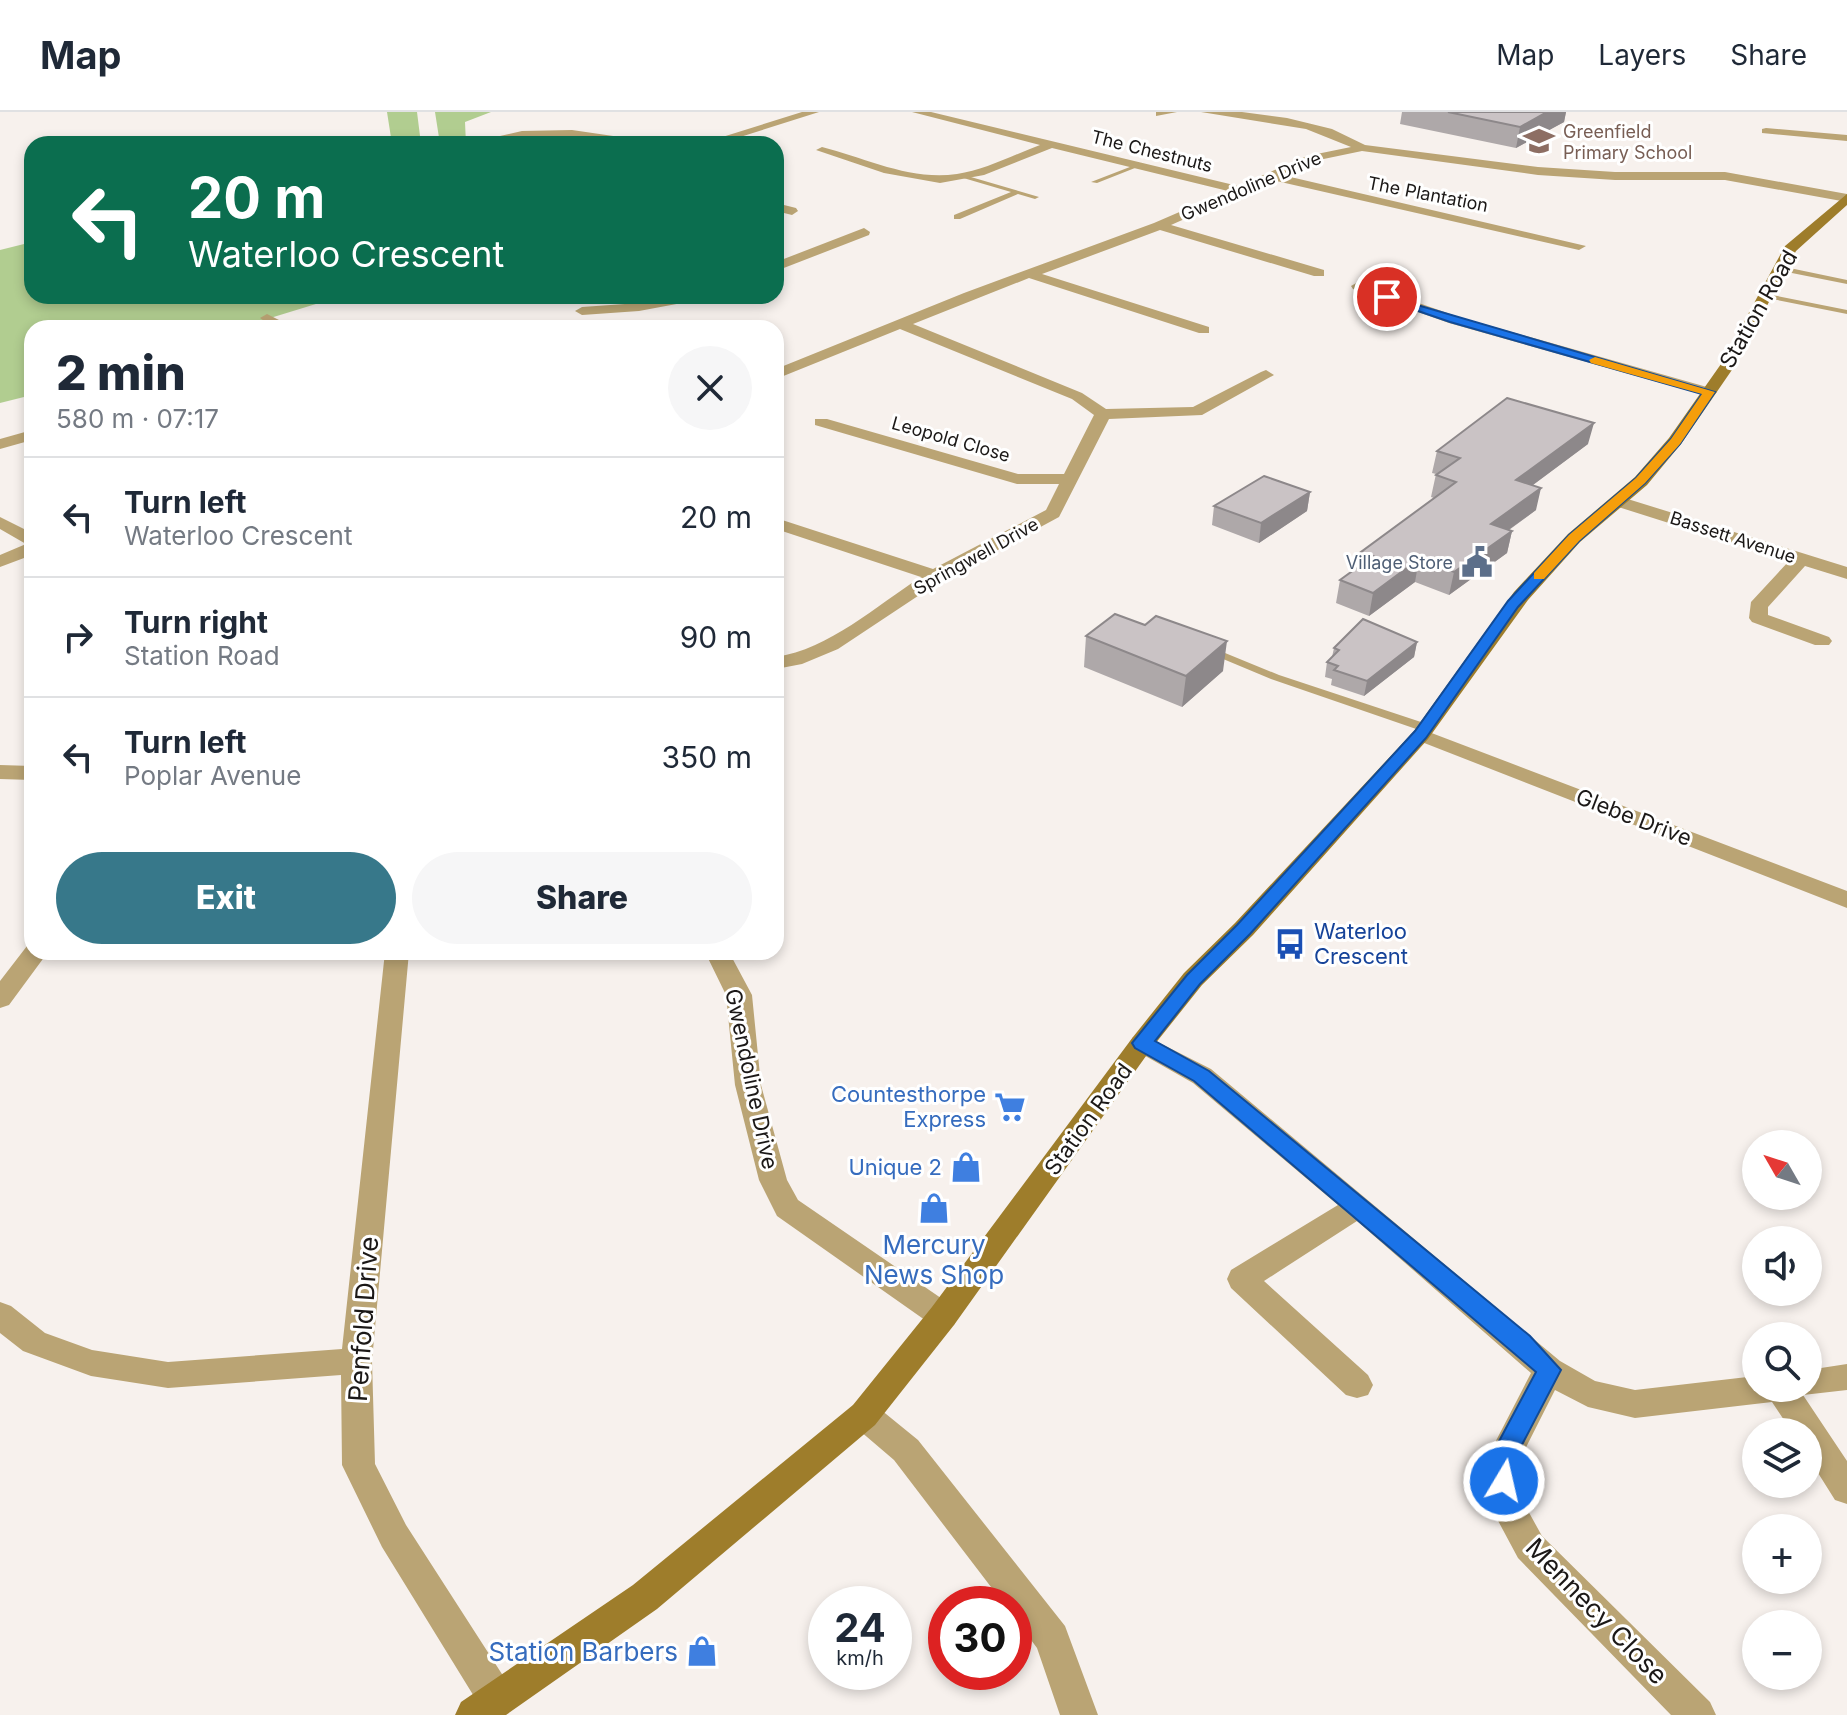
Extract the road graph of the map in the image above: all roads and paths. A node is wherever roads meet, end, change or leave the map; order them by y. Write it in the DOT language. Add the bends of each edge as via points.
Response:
graph roads {
  1 [pos="814,112"];
  2 [pos="917,112"];
  3 [pos="960,112"];
  4 [pos="1206,112"];
  5 [pos="757,115"];
  6 [pos="944,118"];
  7 [pos="778,120"];
  8 [pos="1766,131"];
  9 [pos="506,136"];
  10 [pos="599,136"];
  11 [pos="730,136"];
  12 [pos="1847,138"];
  13 [pos="1050,145"];
  14 [pos="1362,148"];
  15 [pos="822,150"];
  16 [pos="845,156"];
  17 [pos="827,162"];
  18 [pos="1137,166"];
  19 [pos="962,176"];
  20 [pos="1270,176"];
  21 [pos="1095,182"];
  22 [pos="1240,190"];
  23 [pos="1018,192"];
  24 [pos="1035,197"];
  25 [pos="1847,198"];
  26 [pos="784,209"];
  27 [pos="792,211"];
  28 [pos="957,217"];
  29 [pos="1159,226"];
  30 [pos="865,230"];
  31 [pos="1579,246"];
  32 [pos="1270,248"];
  33 [pos="1256,255"];
  34 [pos="784,264"];
  35 [pos="1780,268"];
  36 [pos="1319,273"];
  37 [pos="1029,274"];
  38 [pos="1847,282"];
  39 [pos="1358,286"];
  40 [pos="1765,295"];
  41 [pos="596,304"];
  42 [pos="655,304"];
  43 [pos="1847,312"];
  44 [pos="267,318"];
  45 [pos="270,320"];
  46 [pos="901,324"];
  47 [pos="1204,330"];
  48 [pos="784,371"];
  49 [pos="1266,375"];
  50 [pos="1247,385"];
  51 [pos="1270,392"];
  52 [pos="1709,392"];
  53 [pos="1103,414"];
  54 [pos="821,422"];
  55 [pos="890,426"];
  56 [pos="24,437"];
  57 [pos="872,437"];
  58 [pos="0,444"];
  59 [pos="1068,479"];
  60 [pos="1618,501"];
  61 [pos="0,522"];
  62 [pos="784,527"];
  63 [pos="24,536"];
  64 [pos="24,552"];
  65 [pos="1801,559"];
  66 [pos="0,562"];
  67 [pos="1847,573"];
  68 [pos="935,576"];
  69 [pos="1822,641"];
  70 [pos="1193,644"];
  71 [pos="784,662"];
  72 [pos="1423,732"];
  73 [pos="0,772"];
  74 [pos="24,773"];
  75 [pos="1847,900"];
  76 [pos="30,960"];
  77 [pos="396,960"];
  78 [pos="721,960"];
  79 [pos="0,999"];
  80 [pos="1142,1043"];
  81 [pos="1359,1206"];
  82 [pos="0,1315"];
  83 [pos="943,1316"];
  84 [pos="356,1361"];
  85 [pos="1549,1370"];
  86 [pos="1847,1377"];
  87 [pos="1822,1381"];
  88 [pos="1357,1385"];
  89 [pos="1742,1392"];
  90 [pos="1790,1402"];
  91 [pos="864,1415"];
  92 [pos="1847,1489"];
  93 [pos="485,1706"];
  94 [pos="1079,1715"];
  95 [pos="1697,1715"];
  1 -- 7 [label="street"];
  2 -- 6 [label="street, The Chestnuts"];
  3 -- 6 [label="street"];
  4 -- 14 [label="street" via="1336,133"];
  5 -- 7 [label="street"];
  6 -- 13 [label="street, The Chestnuts"];
  7 -- 11 [label="street"];
  8 -- 12 [label="street"];
  9 -- 10 [label="street" via="530,128"];
  13 -- 18 [label="street, The Chestnuts"];
  13 -- 19 [label="street"];
  14 -- 20 [label="street, Gwendoline Drive" via="1311,158"];
  14 -- 25 [label="street, Gwendoline Drive" via="1538,171 1725,176"];
  15 -- 16 [label="street"];
  16 -- 17 [label="street"];
  16 -- 19 [label="street" via="930,178"];
  18 -- 21 [label="lane"];
  18 -- 22 [label="street, The Chestnuts"];
  19 -- 23 [label="lane"];
  20 -- 22 [label="street, Gwendoline Drive"];
  20 -- 31 [label="street, The Plantation"];
  22 -- 29 [label="street, Gwendoline Drive"];
  23 -- 24 [label="lane"];
  23 -- 28 [label="lane"];
  25 -- 35 [label="street, Station Road" via="1790,249"];
  26 -- 27 [label="street"];
  29 -- 33 [label="street"];
  29 -- 37 [label="street, Gwendoline Drive"];
  30 -- 34 [label="street"];
  32 -- 33 [label="street"];
  33 -- 36 [label="street"];
  35 -- 38 [label="lane"];
  35 -- 40 [label="street, Station Road"];
  37 -- 46 [label="street, Gwendoline Drive"];
  37 -- 47 [label="street" via="1144,305"];
  39 -- 52 [label="street" via="1454,320"];
  40 -- 43 [label="lane"];
  40 -- 52 [label="street, Station Road"];
  41 -- 42 [label="street"];
  44 -- 45 [label="street"];
  46 -- 48 [label="street, Gwendoline Drive"];
  46 -- 53 [label="street" via="1077,396"];
  49 -- 50 [label="street"];
  50 -- 51 [label="street"];
  50 -- 53 [label="street" via="1196,412"];
  52 -- 60 [label="street, Station Road" via="1675,441"];
  53 -- 59 [label="street, Springwell Drive"];
  54 -- 57 [label="street, Leopold Close"];
  55 -- 57 [label="street, Leopold Close"];
  56 -- 58 [label="street"];
  57 -- 59 [label="street, Leopold Close" via="1017,479"];
  59 -- 68 [label="street, Springwell Drive" via="1053,513"];
  60 -- 65 [label="street, Bassett Avenue"];
  60 -- 72 [label="street, Station Road" via="1574,538 1513,604"];
  61 -- 63 [label="street"];
  62 -- 68 [label="street"];
  64 -- 66 [label="street"];
  65 -- 67 [label="street, Bassett Avenue"];
  65 -- 69 [label="street" via="1758,606 1759,618"];
  68 -- 71 [label="street, Springwell Drive" via="831,645"];
  70 -- 72 [label="lane"];
  72 -- 75 [label="street, Glebe Drive"];
  72 -- 80 [label="street, Station Road" via="1193,979"];
  73 -- 74 [label="street"];
  76 -- 79 [label="street"];
  77 -- 84 [label="street, Penfold Drive"];
  78 -- 83 [label="street, Gwendoline Drive" via="739,995 748,1085 773,1180 787,1208"];
  80 -- 81 [label="street" via="1202,1076"];
  80 -- 83 [label="street, Station Road"];
  81 -- 85 [label="street"];
  81 -- 88 [label="street" via="1242,1279"];
  82 -- 84 [label="street" via="34,1342 91,1363 168,1375"];
  83 -- 91 [label="street, Station Road"];
  84 -- 93 [label="street, Penfold Drive" via="359,1465"];
  85 -- 89 [label="street" via="1588,1393 1635,1404"];
  85 -- 95 [label="street, Mennecy Close" via="1502,1460 1505,1502 1530,1547"];
  86 -- 87 [label="street"];
  90 -- 92 [label="street"];
  91 -- 93 [label="street, Station Road" via="645,1597"];
  91 -- 94 [label="street" via="906,1450 1052,1638"];
}
